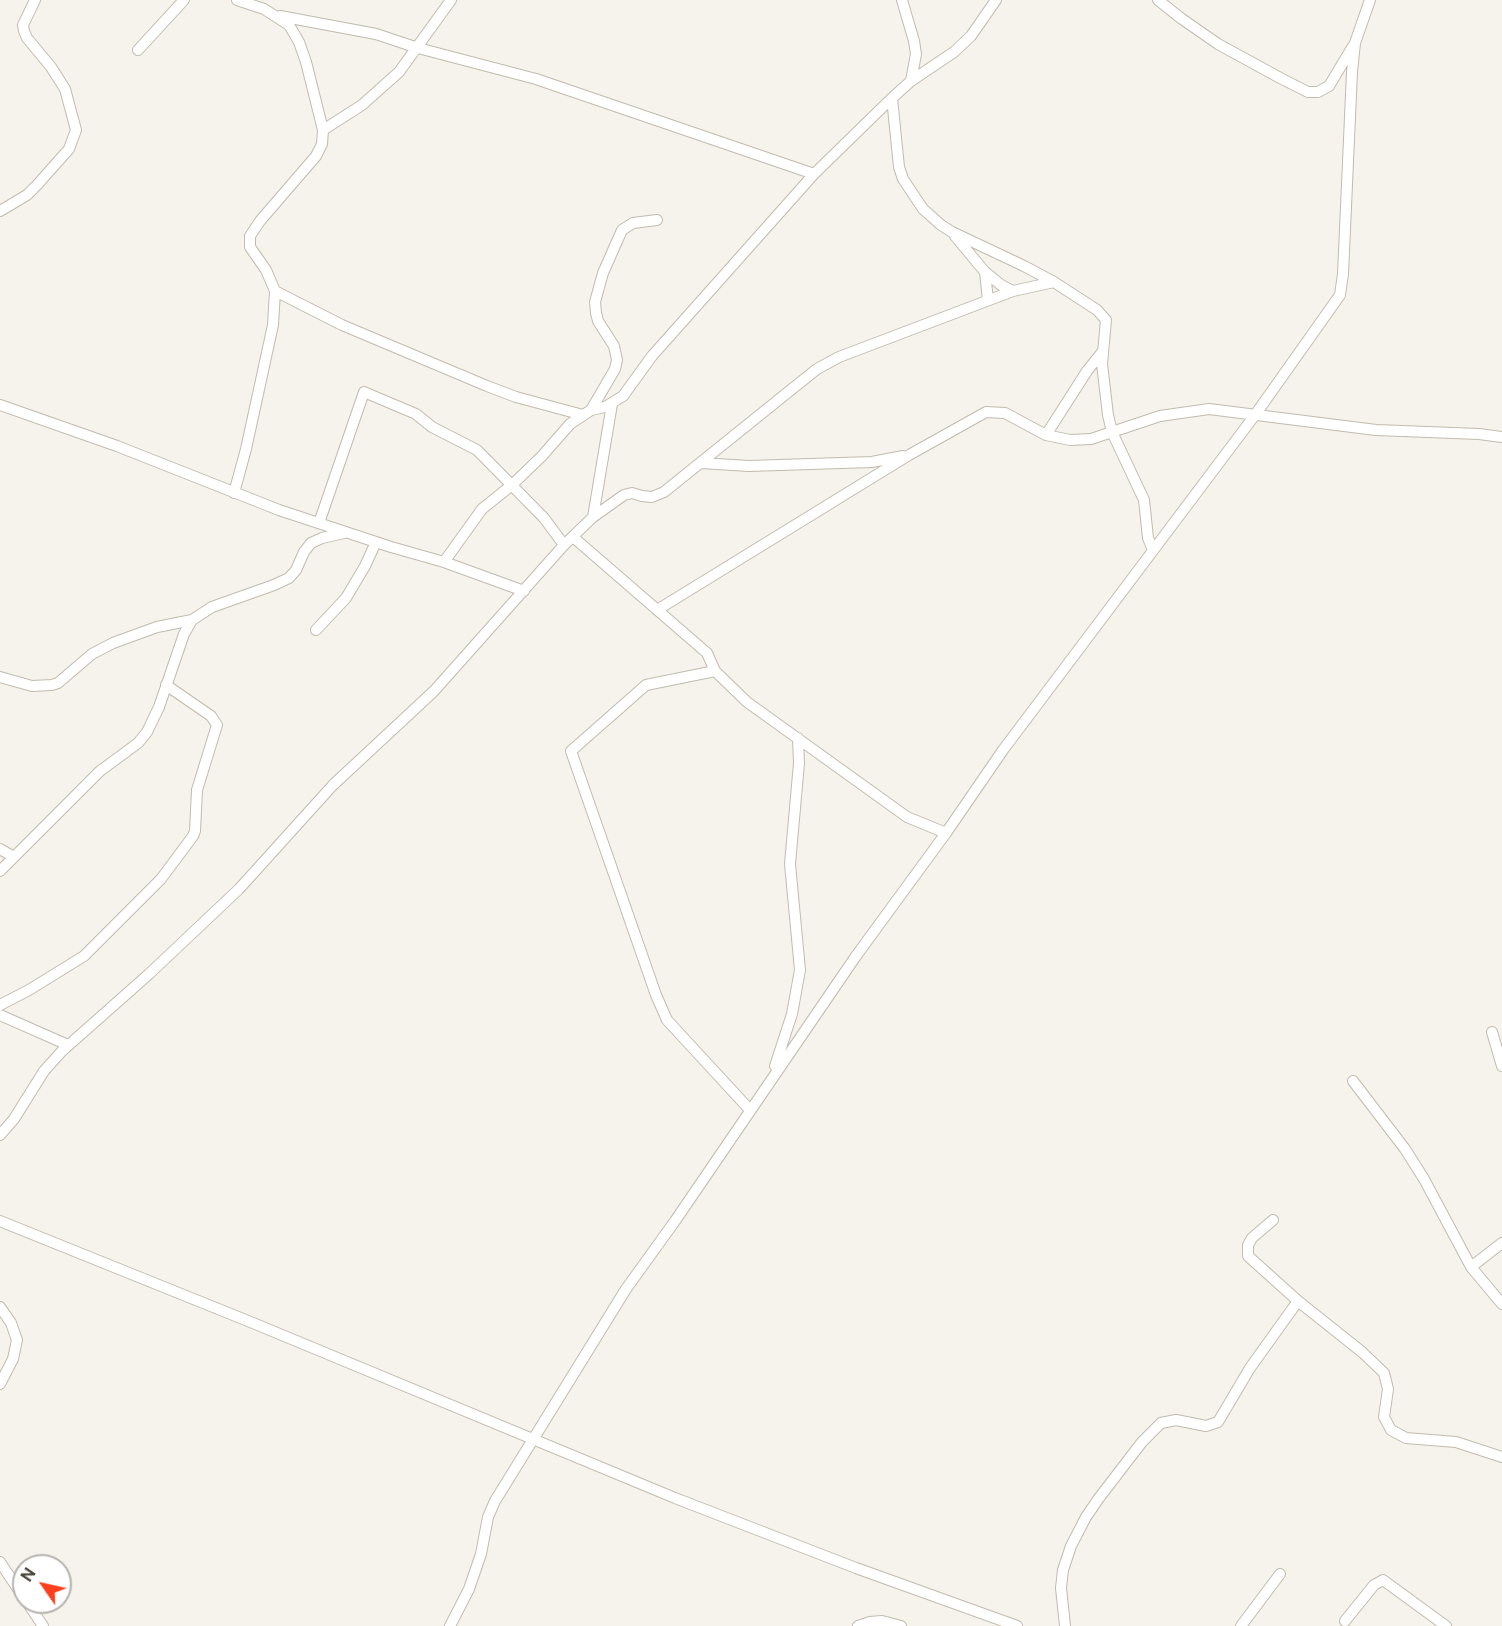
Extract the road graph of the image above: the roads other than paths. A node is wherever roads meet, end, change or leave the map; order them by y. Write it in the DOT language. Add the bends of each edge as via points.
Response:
graph roads {
  1 [pos="35,0"];
  2 [pos="184,0"];
  3 [pos="237,0"];
  4 [pos="273,0"];
  5 [pos="451,0"];
  6 [pos="902,0"];
  7 [pos="996,0"];
  8 [pos="1158,0"];
  9 [pos="1370,0"];
  10 [pos="264,9"];
  11 [pos="277,16"];
  12 [pos="1356,43"];
  13 [pos="418,48"];
  14 [pos="138,50"];
  15 [pos="911,81"];
  16 [pos="892,98"];
  17 [pos="323,130"];
  18 [pos="814,174"];
  19 [pos="0,211"];
  20 [pos="657,220"];
  21 [pos="952,232"];
  22 [pos="985,272"];
  23 [pos="1054,282"];
  24 [pos="275,291"];
  25 [pos="1013,291"];
  26 [pos="988,300"];
  27 [pos="1104,350"];
  28 [pos="612,404"];
  29 [pos="0,405"];
  30 [pos="587,413"];
  31 [pos="1255,415"];
  32 [pos="1112,432"];
  33 [pos="1046,435"];
  34 [pos="1502,437"];
  35 [pos="909,455"];
  36 [pos="701,463"];
  37 [pos="512,485"];
  38 [pos="234,492"];
  39 [pos="594,517"];
  40 [pos="319,523"];
  41 [pos="347,532"];
  42 [pos="573,537"];
  43 [pos="376,542"];
  44 [pos="564,545"];
  45 [pos="1153,550"];
  46 [pos="444,562"];
  47 [pos="524,591"];
  48 [pos="657,610"];
  49 [pos="192,620"];
  50 [pos="316,630"];
  51 [pos="715,671"];
  52 [pos="0,677"];
  53 [pos="166,685"];
  54 [pos="798,738"];
  55 [pos="946,833"];
  56 [pos="0,849"];
  57 [pos="14,857"];
  58 [pos="0,871"];
  59 [pos="0,1005"];
  60 [pos="0,1015"];
  61 [pos="1492,1032"];
  62 [pos="68,1045"];
  63 [pos="1502,1066"];
  64 [pos="1353,1081"];
  65 [pos="768,1083"];
  66 [pos="750,1110"];
  67 [pos="0,1135"];
  68 [pos="1273,1220"];
  69 [pos="0,1221"];
  70 [pos="1502,1243"];
  71 [pos="1471,1267"];
  72 [pos="1298,1300"];
  73 [pos="1502,1304"];
  74 [pos="0,1307"];
  75 [pos="0,1384"];
  76 [pos="534,1439"];
  77 [pos="1502,1457"];
  78 [pos="0,1562"];
  79 [pos="1280,1574"];
  80 [pos="12,1580"];
  81 [pos="1345,1621"];
  82 [pos="882,1624"];
  83 [pos="450,1626"];
  84 [pos="858,1626"];
  85 [pos="901,1626"];
  86 [pos="1017,1626"];
  87 [pos="1065,1626"];
  88 [pos="1241,1626"];
  89 [pos="1446,1626"];
  1 -- 19 [label="street" via="24,31 65,90 76,130 69,149 37,185"];
  2 -- 14 [label="street"];
  3 -- 10 [label="street"];
  4 -- 10 [label="street"];
  5 -- 13 [label="street"];
  6 -- 15 [label="street" via="916,54"];
  7 -- 15 [label="street" via="971,36"];
  8 -- 12 [label="street" via="1218,44 1308,92 1329,86"];
  9 -- 12 [label="street"];
  10 -- 11 [label="street"];
  11 -- 13 [label="street" via="376,34"];
  11 -- 17 [label="street" via="289,25 299,42"];
  12 -- 31 [label="street" via="1340,295"];
  13 -- 17 [label="street" via="399,72 362,105"];
  13 -- 18 [label="street" via="536,79"];
  15 -- 16 [label="street"];
  16 -- 18 [label="street"];
  16 -- 21 [label="street" via="903,179 923,208"];
  17 -- 24 [label="street" via="316,156 250,236 250,247"];
  18 -- 28 [label="street"];
  20 -- 30 [label="street" via="633,223 622,230 603,273 595,302 596,314 614,346 617,360"];
  21 -- 22 [label="street"];
  21 -- 23 [label="street"];
  22 -- 25 [label="street"];
  22 -- 26 [label="street"];
  23 -- 25 [label="street"];
  23 -- 27 [label="street" via="1104,316"];
  24 -- 30 [label="street" via="332,321 487,386 516,397"];
  24 -- 38 [label="street" via="273,326"];
  25 -- 26 [label="street"];
  26 -- 36 [label="street" via="865,346 817,369"];
  27 -- 32 [label="street" via="1102,364"];
  27 -- 33 [label="street"];
  28 -- 30 [label="street"];
  28 -- 39 [label="street"];
  29 -- 38 [label="street"];
  30 -- 37 [label="street" via="570,424"];
  31 -- 32 [label="street" via="1209,409 1160,416"];
  31 -- 34 [label="street" via="1376,430"];
  31 -- 45 [label="street"];
  32 -- 33 [label="street" via="1070,440"];
  32 -- 45 [label="street" via="1144,500"];
  33 -- 35 [label="street" via="1005,413 986,412"];
  35 -- 36 [label="street" via="872,462 749,466"];
  35 -- 48 [label="street"];
  36 -- 39 [label="street" via="658,495 624,495"];
  37 -- 40 [label="street" via="477,450 432,427 416,414 364,392"];
  37 -- 44 [label="street"];
  37 -- 46 [label="street" via="482,509"];
  38 -- 40 [label="street"];
  39 -- 42 [label="street"];
  40 -- 41 [label="street"];
  41 -- 43 [label="street"];
  41 -- 49 [label="street" via="311,543 289,578 212,607"];
  42 -- 44 [label="street"];
  42 -- 48 [label="street"];
  43 -- 46 [label="street"];
  43 -- 50 [label="street" via="346,598"];
  44 -- 47 [label="street"];
  45 -- 55 [label="street" via="1022,724"];
  46 -- 47 [label="street"];
  47 -- 62 [label="street" via="434,691 333,784 239,889"];
  48 -- 51 [label="street" via="708,653"];
  49 -- 52 [label="street" via="157,627 104,647 52,685 32,686"];
  49 -- 53 [label="street"];
  51 -- 54 [label="street" via="747,702"];
  51 -- 66 [label="street" via="646,685 571,751 667,1020"];
  53 -- 57 [label="street" via="147,732 138,743 100,771"];
  53 -- 59 [label="street" via="212,716 217,725 197,790 193,836 161,879 84,956"];
  54 -- 55 [label="street" via="907,817"];
  54 -- 65 [label="street" via="790,864 800,970 792,1014"];
  55 -- 65 [label="street"];
  56 -- 57 [label="street"];
  57 -- 58 [label="street"];
  60 -- 62 [label="street"];
  61 -- 63 [label="street"];
  62 -- 67 [label="street" via="44,1071"];
  64 -- 71 [label="street" via="1414,1164"];
  65 -- 66 [label="street"];
  66 -- 76 [label="street" via="626,1289"];
  68 -- 72 [label="street" via="1252,1238 1248,1256"];
  69 -- 76 [label="street"];
  70 -- 71 [label="street"];
  71 -- 73 [label="street"];
  72 -- 77 [label="street" via="1384,1373 1389,1389 1384,1417 1393,1432 1415,1440 1456,1442"];
  72 -- 87 [label="street" via="1218,1422 1206,1426 1176,1420 1161,1423 1099,1498 1081,1527 1063,1570"];
  74 -- 75 [label="street" via="17,1340 13,1359"];
  76 -- 83 [label="street" via="491,1507 476,1572"];
  76 -- 86 [label="street" via="856,1568"];
  78 -- 80 [label="street"];
  79 -- 88 [label="street"];
  81 -- 89 [label="street" via="1374,1585 1383,1580"];
  82 -- 84 [label="street"];
  82 -- 85 [label="street"];
}
